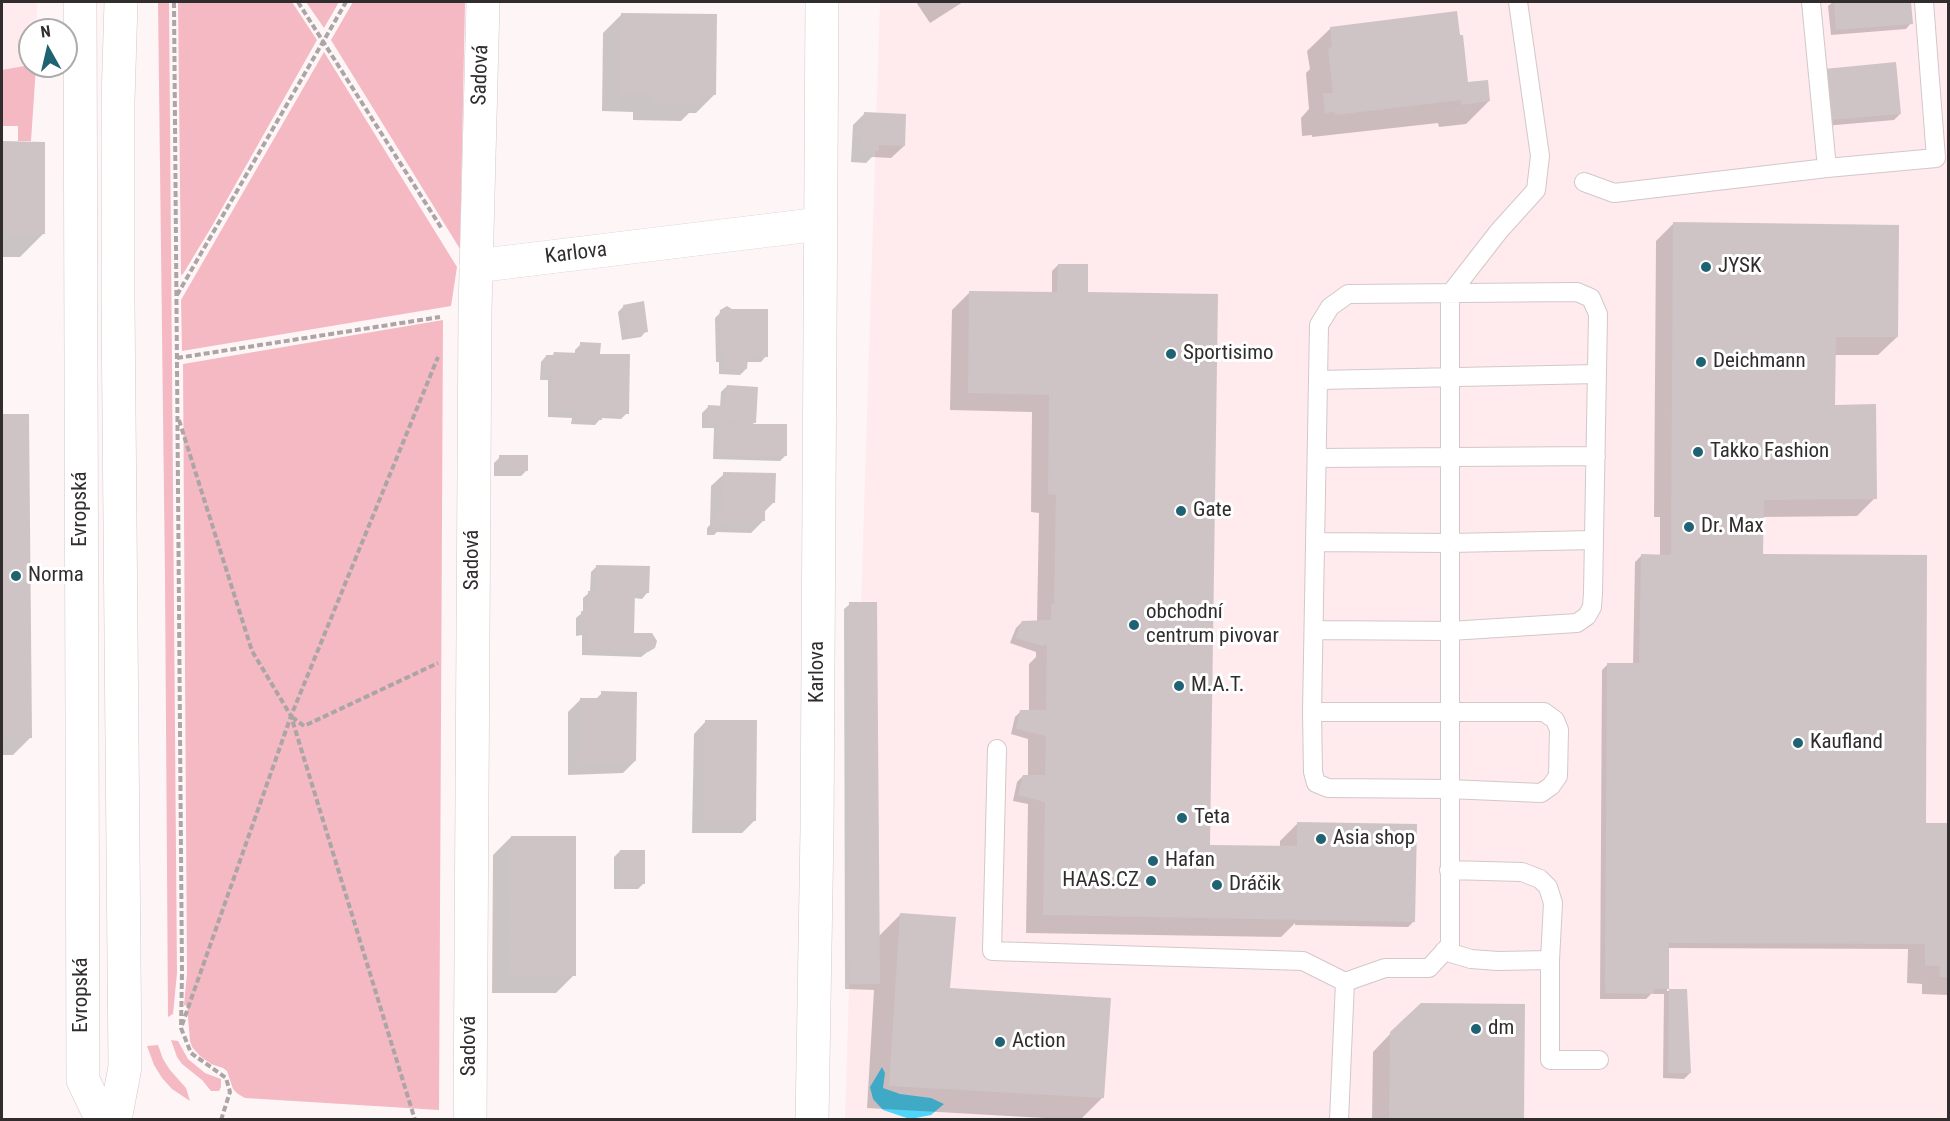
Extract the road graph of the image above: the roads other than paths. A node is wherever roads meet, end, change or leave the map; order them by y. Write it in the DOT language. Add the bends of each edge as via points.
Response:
graph roads {
  1 [pos="80,2"];
  2 [pos="121,2"];
  3 [pos="483,2"];
  4 [pos="822,2"];
  5 [pos="1518,2"];
  6 [pos="1811,2"];
  7 [pos="1924,2"];
  8 [pos="1827,168"];
  9 [pos="1584,182"];
  10 [pos="820,224"];
  11 [pos="476,266"];
  12 [pos="1450,294"];
  13 [pos="1597,374"];
  14 [pos="1450,378"];
  15 [pos="1319,380"];
  16 [pos="1596,456"];
  17 [pos="1317,458"];
  18 [pos="1450,458"];
  19 [pos="1594,540"];
  20 [pos="1316,542"];
  21 [pos="1450,543"];
  22 [pos="1315,630"];
  23 [pos="1450,631"];
  24 [pos="1312,712"];
  25 [pos="1450,712"];
  26 [pos="997,749"];
  27 [pos="1449,789"];
  28 [pos="1449,870"];
  29 [pos="1444,951"];
  30 [pos="1550,960"];
  31 [pos="1345,982"];
  32 [pos="1599,1060"];
  33 [pos="102,1119"];
  34 [pos="115,1119"];
  35 [pos="470,1119"];
  36 [pos="812,1119"];
  37 [pos="1339,1119"];
  1 -- 33 [label="street, Evropská" via="83,1080"];
  2 -- 34 [label="street, Evropská" via="118,280 125,1067"];
  3 -- 11 [label="street, Sadová"];
  4 -- 10 [label="street, Karlova"];
  5 -- 12 [label="lane" via="1540,156 1536,190"];
  6 -- 8 [label="lane"];
  7 -- 8 [label="lane" via="1936,158"];
  8 -- 9 [label="lane" via="1614,193"];
  10 -- 11 [label="street, Karlova"];
  10 -- 36 [label="street, Karlova"];
  11 -- 35 [label="street, Sadová"];
  12 -- 13 [label="lane" via="1577,291 1591,298 1598,314"];
  12 -- 14 [label="lane"];
  12 -- 15 [label="lane" via="1348,294 1330,307 1319,325"];
  13 -- 14 [label="lane"];
  13 -- 16 [label="lane"];
  14 -- 15 [label="lane"];
  14 -- 18 [label="lane"];
  15 -- 17 [label="lane"];
  16 -- 18 [label="lane"];
  16 -- 19 [label="lane"];
  17 -- 18 [label="lane"];
  17 -- 20 [label="lane"];
  18 -- 21 [label="lane"];
  19 -- 21 [label="lane"];
  19 -- 23 [label="lane" via="1592,606 1577,623"];
  20 -- 21 [label="lane"];
  20 -- 22 [label="lane"];
  21 -- 23 [label="lane"];
  22 -- 23 [label="lane"];
  22 -- 24 [label="lane"];
  23 -- 25 [label="lane"];
  24 -- 25 [label="lane"];
  24 -- 27 [label="lane" via="1316,783 1328,788"];
  25 -- 27 [label="lane"];
  25 -- 27 [label="lane" via="1544,712 1555,720 1559,730 1558,776 1541,793"];
  26 -- 31 [label="lane" via="992,951 1303,961"];
  27 -- 28 [label="lane"];
  28 -- 29 [label="lane" via="1450,945"];
  28 -- 30 [label="lane" via="1522,872 1540,879 1548,887 1553,903"];
  29 -- 30 [label="lane" via="1471,959"];
  29 -- 31 [label="lane" via="1429,968 1385,968"];
  30 -- 32 [label="lane" via="1550,1060"];
  31 -- 37 [label="lane"];
}
